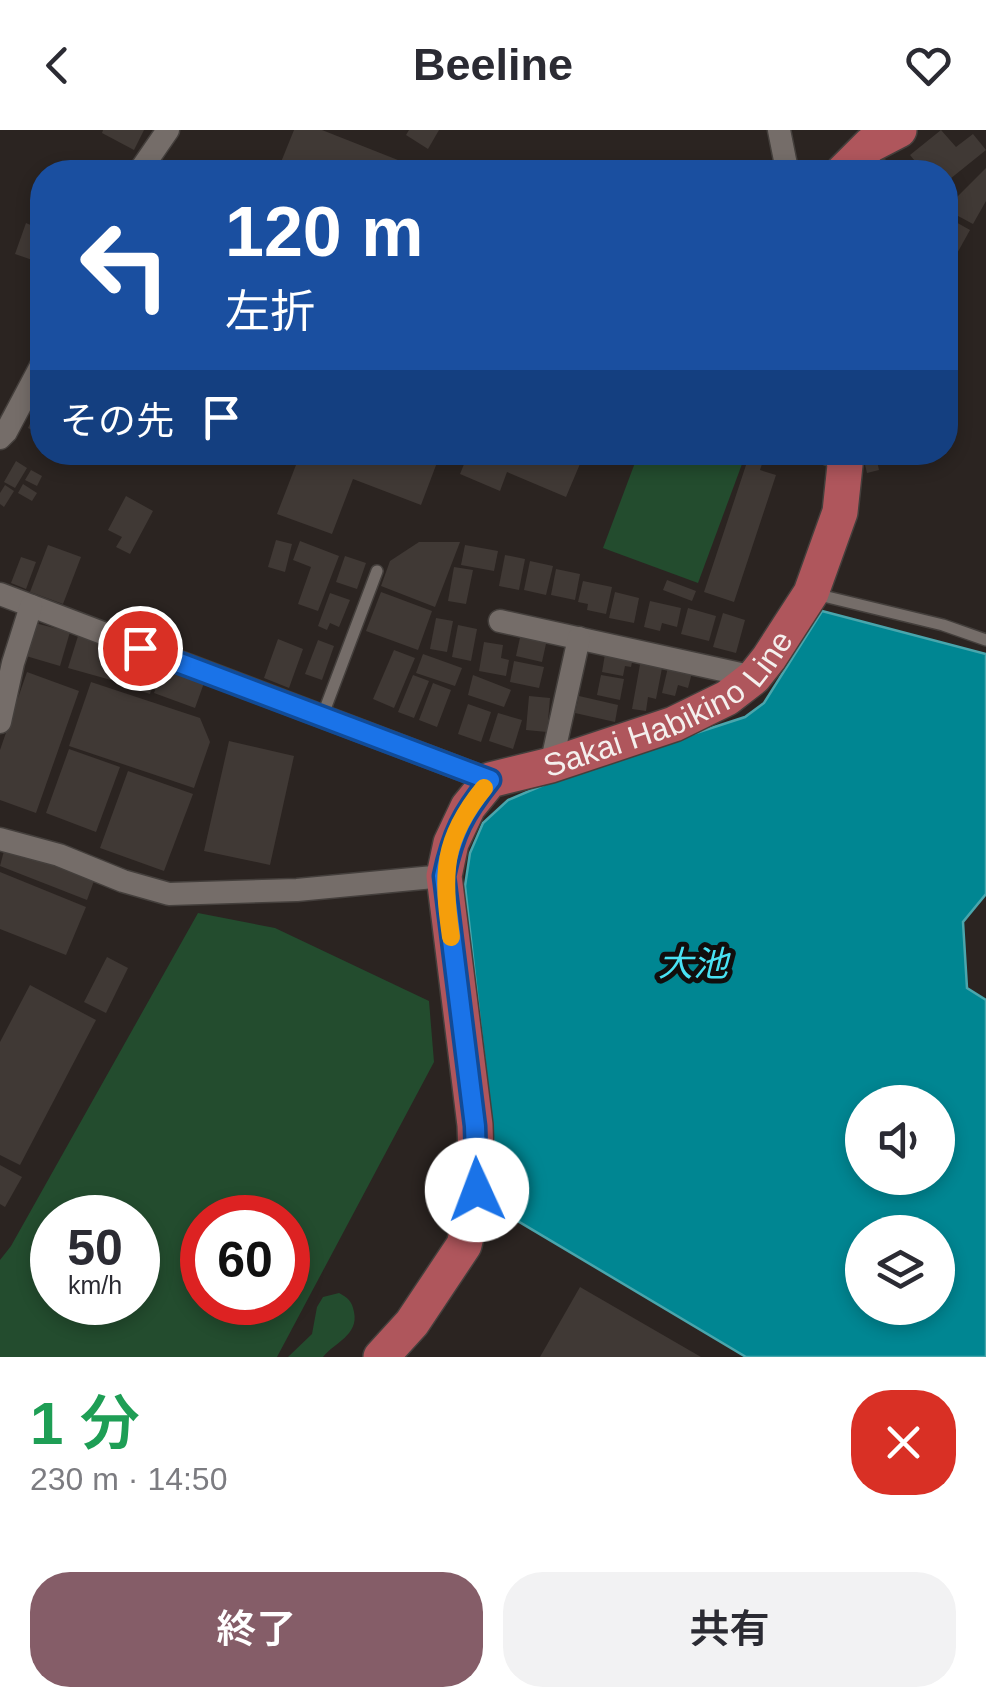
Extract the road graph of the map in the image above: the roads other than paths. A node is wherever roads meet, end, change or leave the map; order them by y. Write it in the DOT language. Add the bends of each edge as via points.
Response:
graph roads {
  1 [pos="168,130"];
  2 [pos="779,130"];
  3 [pos="899,130"];
  4 [pos="147,160"];
  5 [pos="787,160"];
  6 [pos="854,160"];
  7 [pos="30,387"];
  8 [pos="0,438"];
  9 [pos="844,465"];
  10 [pos="376,571"];
  11 [pos="811,592"];
  12 [pos="0,594"];
  13 [pos="31,606"];
  14 [pos="500,621"];
  15 [pos="579,638"];
  16 [pos="986,640"];
  17 [pos="754,676"];
  18 [pos="322,717"];
  19 [pos="0,722"];
  20 [pos="551,765"];
  21 [pos="490,780"];
  22 [pos="0,839"];
  23 [pos="444,876"];
  24 [pos="381,1357"];
  1 -- 4 [label="street"];
  2 -- 5 [label="street"];
  3 -- 6 [label="main road"];
  7 -- 8 [label="street"];
  9 -- 11 [label="main road, Sakai Habikino Line" via="840,512"];
  10 -- 18 [label="lane"];
  11 -- 16 [label="lane"];
  11 -- 17 [label="main road, Sakai Habikino Line"];
  12 -- 13 [label="street"];
  13 -- 18 [label="street"];
  13 -- 19 [label="street"];
  14 -- 15 [label="street"];
  15 -- 17 [label="street"];
  15 -- 20 [label="street"];
  17 -- 20 [label="main road, Sakai Habikino Line" via="674,724"];
  18 -- 21 [label="street"];
  20 -- 21 [label="main road, Sakai Habikino Line"];
  21 -- 23 [label="main road, Sakai Habikino Line" via="451,842"];
  22 -- 23 [label="street" via="169,894"];
  23 -- 24 [label="main road, Sakai Habikino Line" via="477,1190 464,1245"];
}
